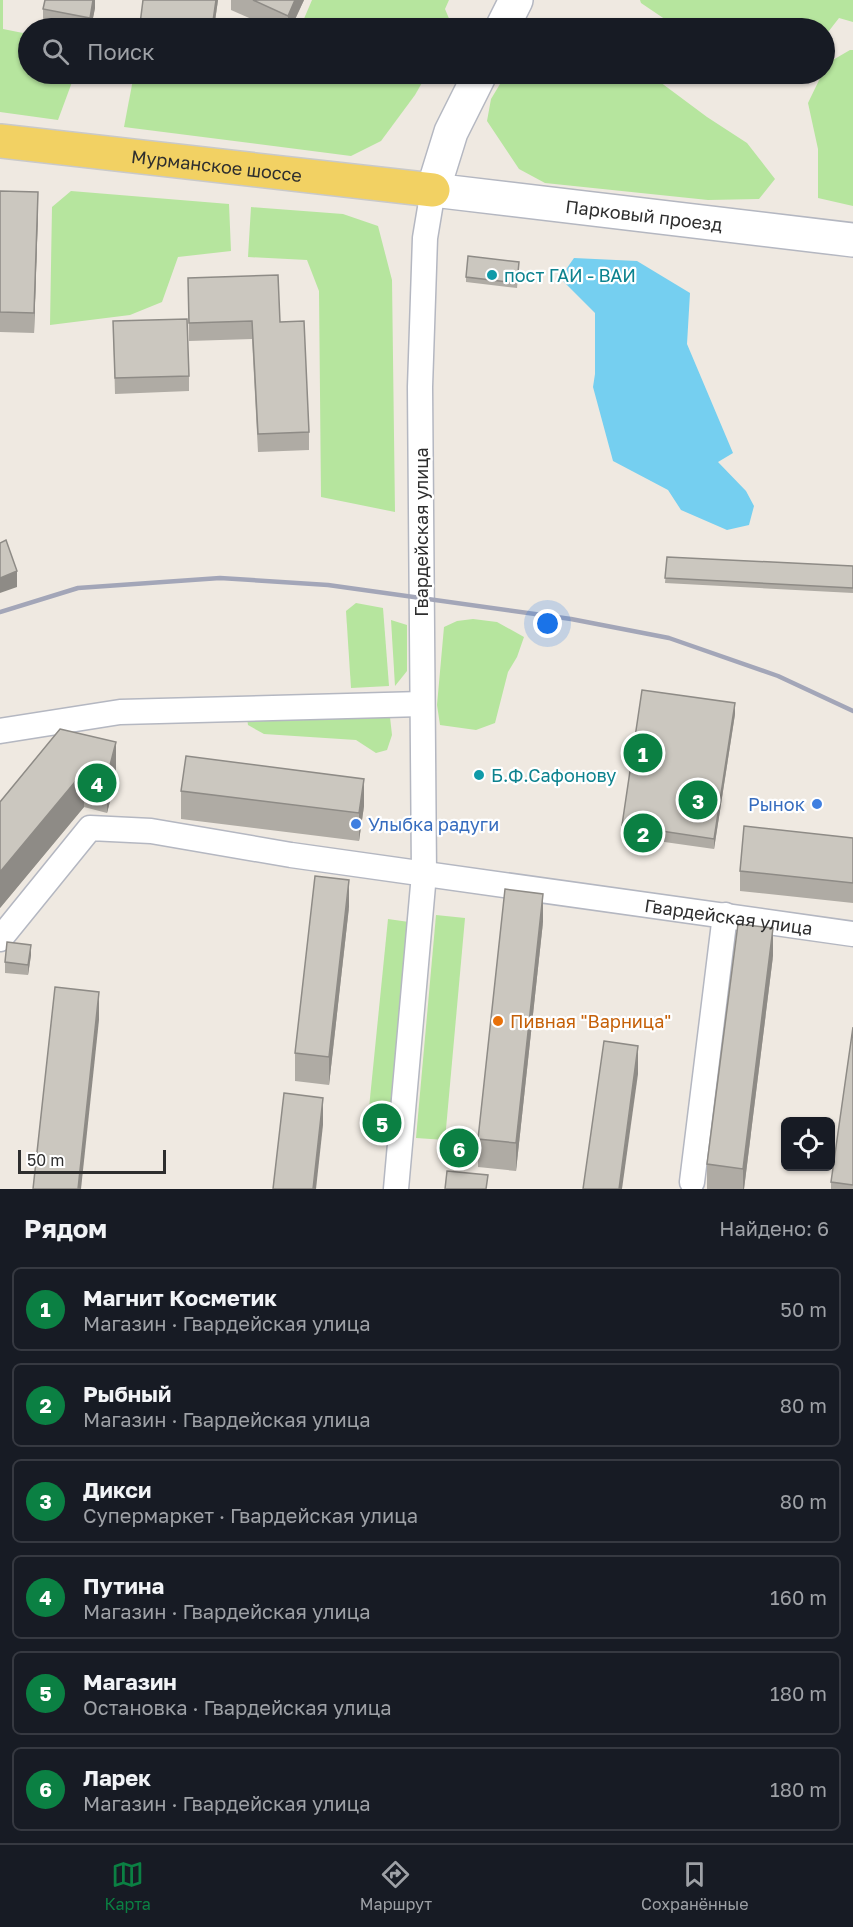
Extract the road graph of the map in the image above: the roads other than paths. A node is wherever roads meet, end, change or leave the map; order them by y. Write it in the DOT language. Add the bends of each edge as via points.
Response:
graph roads {
  1 [pos="516,0"];
  2 [pos="507,18"];
  3 [pos="475,84"];
  4 [pos="0,141"];
  5 [pos="433,190"];
  6 [pos="853,240"];
  7 [pos="422,704"];
  8 [pos="0,730"];
  9 [pos="424,874"];
  10 [pos="725,915"];
  11 [pos="853,934"];
  12 [pos="0,939"];
  13 [pos="692,1182"];
  14 [pos="396,1189"];
  1 -- 2 [label="main road"];
  3 -- 5 [label="main road" via="451,132"];
  4 -- 5 [label="main road, Мурманское шоссе"];
  5 -- 6 [label="main road, Парковый проезд"];
  5 -- 7 [label="street, Гвардейская улица" via="424,238 420,387"];
  7 -- 8 [label="street" via="120,712"];
  7 -- 9 [label="street, Гвардейская улица"];
  9 -- 10 [label="street, Гвардейская улица"];
  9 -- 12 [label="street, Гвардейская улица" via="151,831 90,828"];
  9 -- 14 [label="street, Гвардейская улица"];
  10 -- 11 [label="street, Гвардейская улица"];
  10 -- 13 [label="street"];
}
